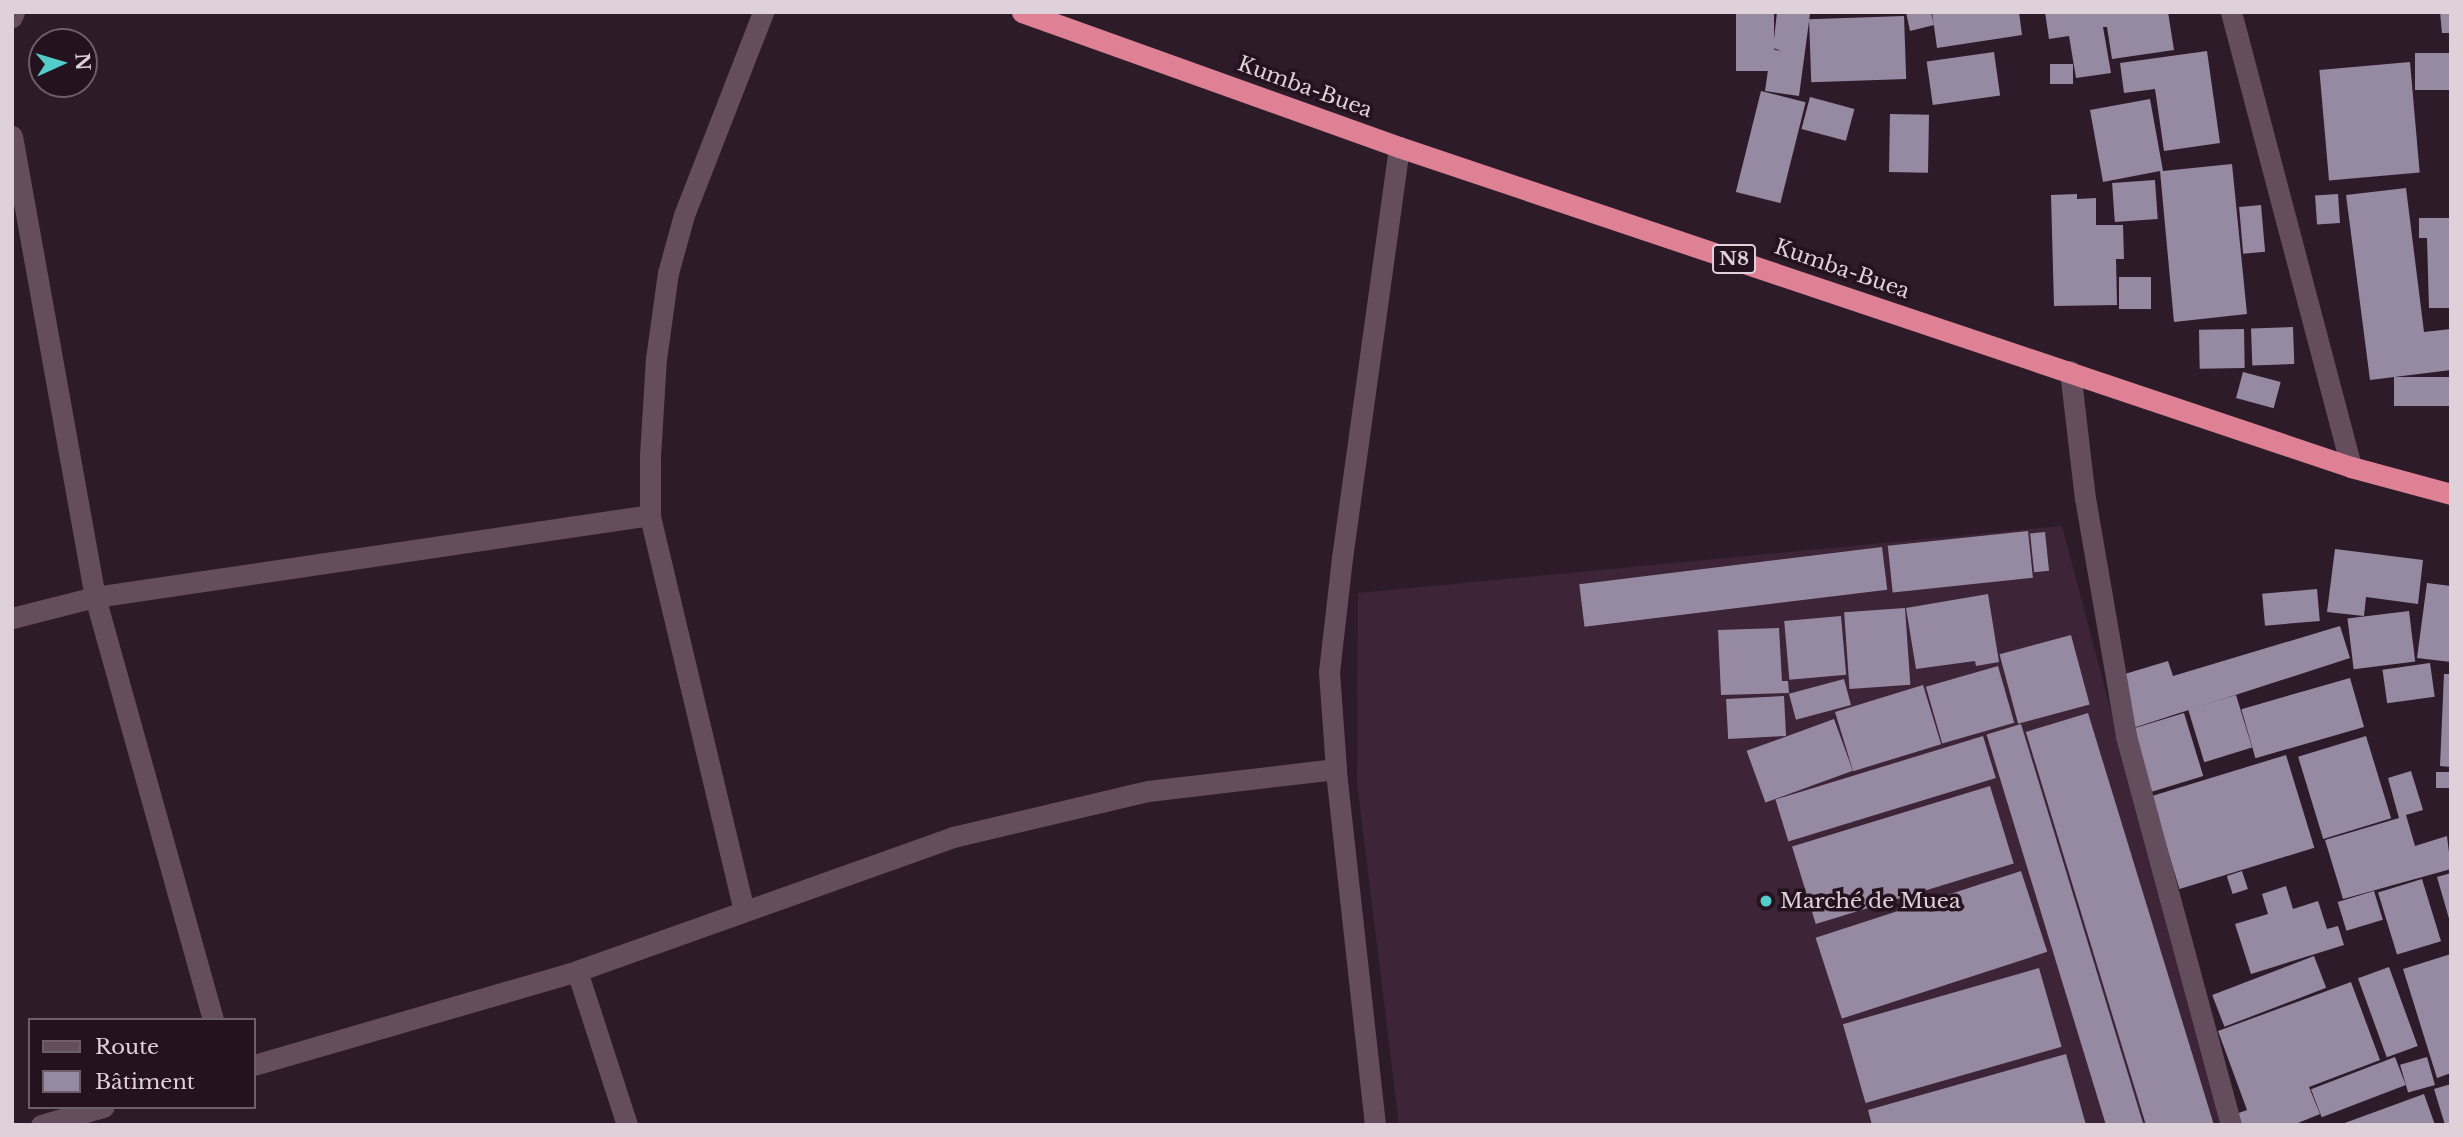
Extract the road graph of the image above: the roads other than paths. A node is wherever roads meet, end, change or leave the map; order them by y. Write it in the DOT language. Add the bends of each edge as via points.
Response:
graph roads {
  1 [pos="763,12"];
  2 [pos="1022,12"];
  3 [pos="2231,12"];
  4 [pos="12,136"];
  5 [pos="1399,147"];
  6 [pos="2070,371"];
  7 [pos="2351,467"];
  8 [pos="2451,494"];
  9 [pos="650,515"];
  10 [pos="95,597"];
  11 [pos="12,618"];
  12 [pos="1336,769"];
  13 [pos="744,911"];
  14 [pos="577,971"];
  15 [pos="213,1018"];
  16 [pos="256,1064"];
  17 [pos="96,1109"];
  18 [pos="41,1125"];
  19 [pos="627,1125"];
  20 [pos="1375,1125"];
  21 [pos="2231,1125"];
  1 -- 9 [label="street" via="684,215 668,273 655,373"];
  2 -- 5 [label="highway, Kumba-Buea / N8"];
  3 -- 7 [label="street"];
  4 -- 10 [label="street"];
  5 -- 6 [label="highway, Kumba-Buea / N8"];
  5 -- 12 [label="street" via="1329,672"];
  6 -- 7 [label="highway, Kumba-Buea / N8"];
  6 -- 21 [label="street" via="2085,498 2126,736"];
  7 -- 8 [label="highway, Kumba-Buea / N8"];
  9 -- 10 [label="street"];
  9 -- 13 [label="street"];
  10 -- 11 [label="street"];
  10 -- 15 [label="street"];
  12 -- 13 [label="street" via="1149,791 953,837"];
  12 -- 20 [label="street"];
  13 -- 14 [label="street"];
  14 -- 16 [label="street"];
  14 -- 19 [label="street"];
  17 -- 18 [label="street"];
}
